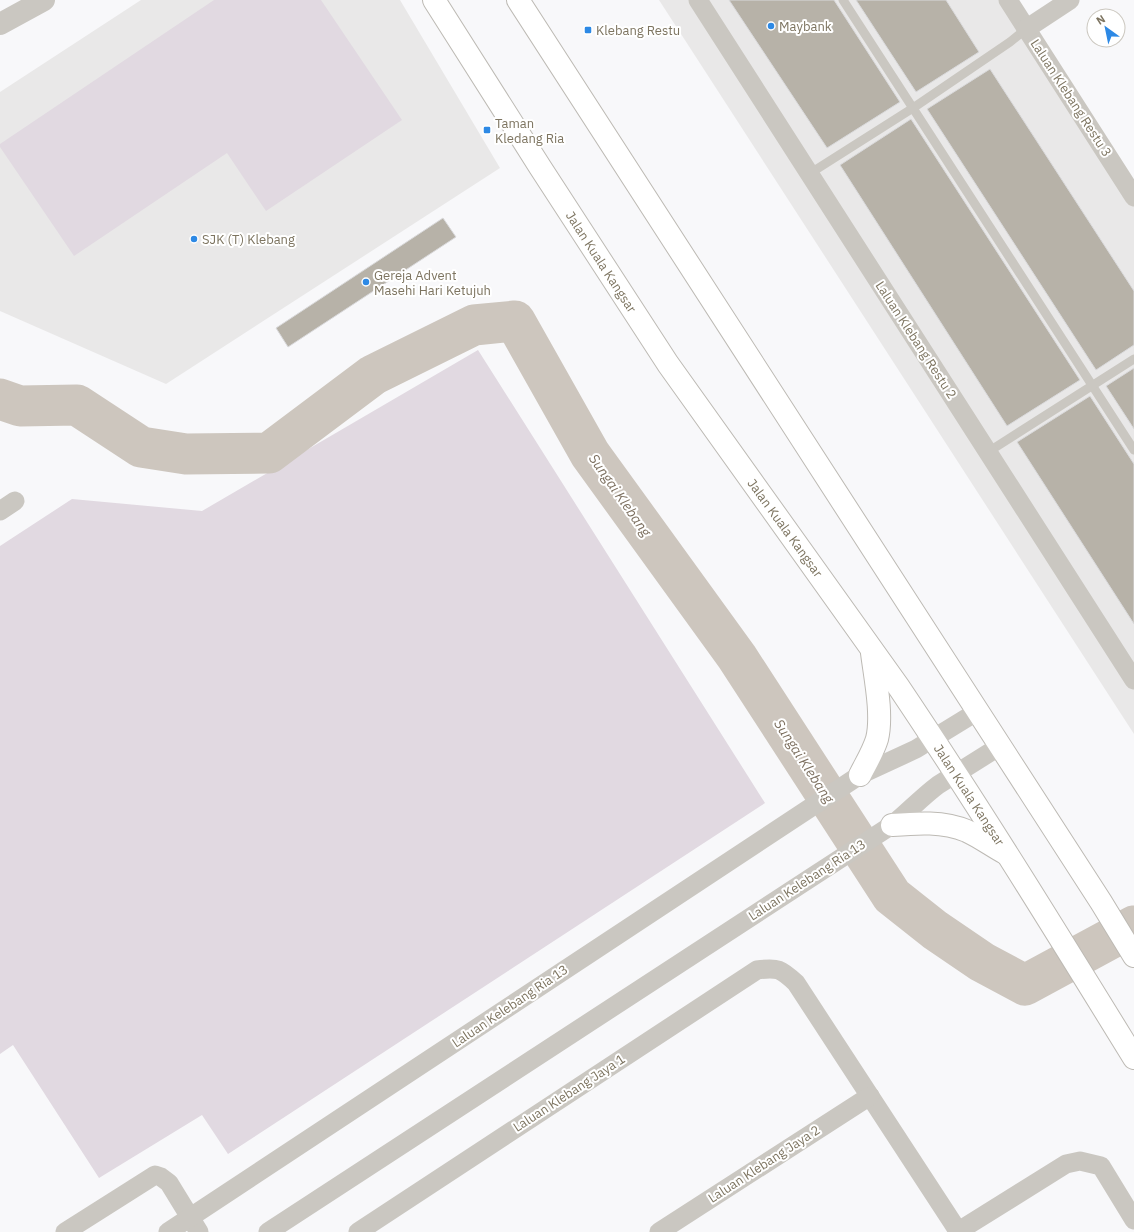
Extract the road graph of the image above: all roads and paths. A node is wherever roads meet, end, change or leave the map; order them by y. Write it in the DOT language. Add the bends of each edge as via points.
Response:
graph roads {
  1 [pos="44,0"];
  2 [pos="434,0"];
  3 [pos="518,0"];
  4 [pos="698,0"];
  5 [pos="843,0"];
  6 [pos="1008,0"];
  7 [pos="1067,1"];
  8 [pos="0,24"];
  9 [pos="1026,28"];
  10 [pos="913,108"];
  11 [pos="810,174"];
  12 [pos="1134,197"];
  13 [pos="1134,359"];
  14 [pos="1092,386"];
  15 [pos="1134,450"];
  16 [pos="988,452"];
  17 [pos="871,649"];
  18 [pos="1134,680"];
  19 [pos="978,711"];
  20 [pos="933,738"];
  21 [pos="1000,746"];
  22 [pos="956,773"];
  23 [pos="856,778"];
  24 [pos="889,828"];
  25 [pos="1007,855"];
  26 [pos="1134,956"];
  27 [pos="1134,1058"];
  28 [pos="870,1096"];
  29 [pos="1134,1220"];
  30 [pos="195,1225"];
  31 [pos="65,1232"];
  32 [pos="168,1232"];
  33 [pos="268,1232"];
  34 [pos="358,1232"];
  35 [pos="659,1232"];
  36 [pos="957,1232"];
  1 -- 8 [label="street"];
  2 -- 17 [label="highway, Jalan Kuala Kangsar" via="668,364"];
  3 -- 19 [label="highway"];
  4 -- 11 [label="street, Laluan Klebang Restu 2"];
  5 -- 10 [label="lane"];
  6 -- 9 [label="street, Laluan Klebang Restu 3"];
  7 -- 9 [label="street"];
  9 -- 10 [label="lane" via="1010,42"];
  9 -- 12 [label="street, Laluan Klebang Restu 3"];
  10 -- 11 [label="lane"];
  10 -- 14 [label="lane"];
  11 -- 16 [label="street, Laluan Klebang Restu 2"];
  13 -- 14 [label="lane"];
  14 -- 15 [label="lane"];
  14 -- 16 [label="lane"];
  16 -- 18 [label="street, Laluan Klebang Restu 2"];
  17 -- 20 [label="highway, Jalan Kuala Kangsar"];
  17 -- 23 [label="highway" via="878,708 877,737 872,753"];
  19 -- 20 [label="street, Laluan Kelebang Ria 13"];
  19 -- 21 [label="highway"];
  20 -- 22 [label="highway, Jalan Kuala Kangsar"];
  20 -- 23 [label="street, Laluan Kelebang Ria 13"];
  21 -- 22 [label="street, Laluan Kelebang Ria 13"];
  21 -- 26 [label="highway"];
  22 -- 24 [label="street, Laluan Kelebang Ria 13" via="928,792"];
  22 -- 25 [label="highway, Jalan Kuala Kangsar"];
  23 -- 30 [label="street, Laluan Kelebang Ria 13"];
  24 -- 25 [label="highway" via="921,822 944,825 966,831"];
  24 -- 33 [label="street, Laluan Kelebang Ria 13"];
  25 -- 27 [label="highway, Jalan Kuala Kangsar"];
  28 -- 34 [label="street, Laluan Klebang Jaya 1" via="796,984 784,972 770,968 757,970"];
  28 -- 35 [label="street, Laluan Klebang Jaya 2"];
  28 -- 36 [label="street"];
  29 -- 36 [label="street" via="1101,1166 1080,1161 1066,1164"];
  30 -- 31 [label="street" via="169,1183 155,1175"];
  30 -- 32 [label="street, Laluan Kelebang Ria 13"];
}
